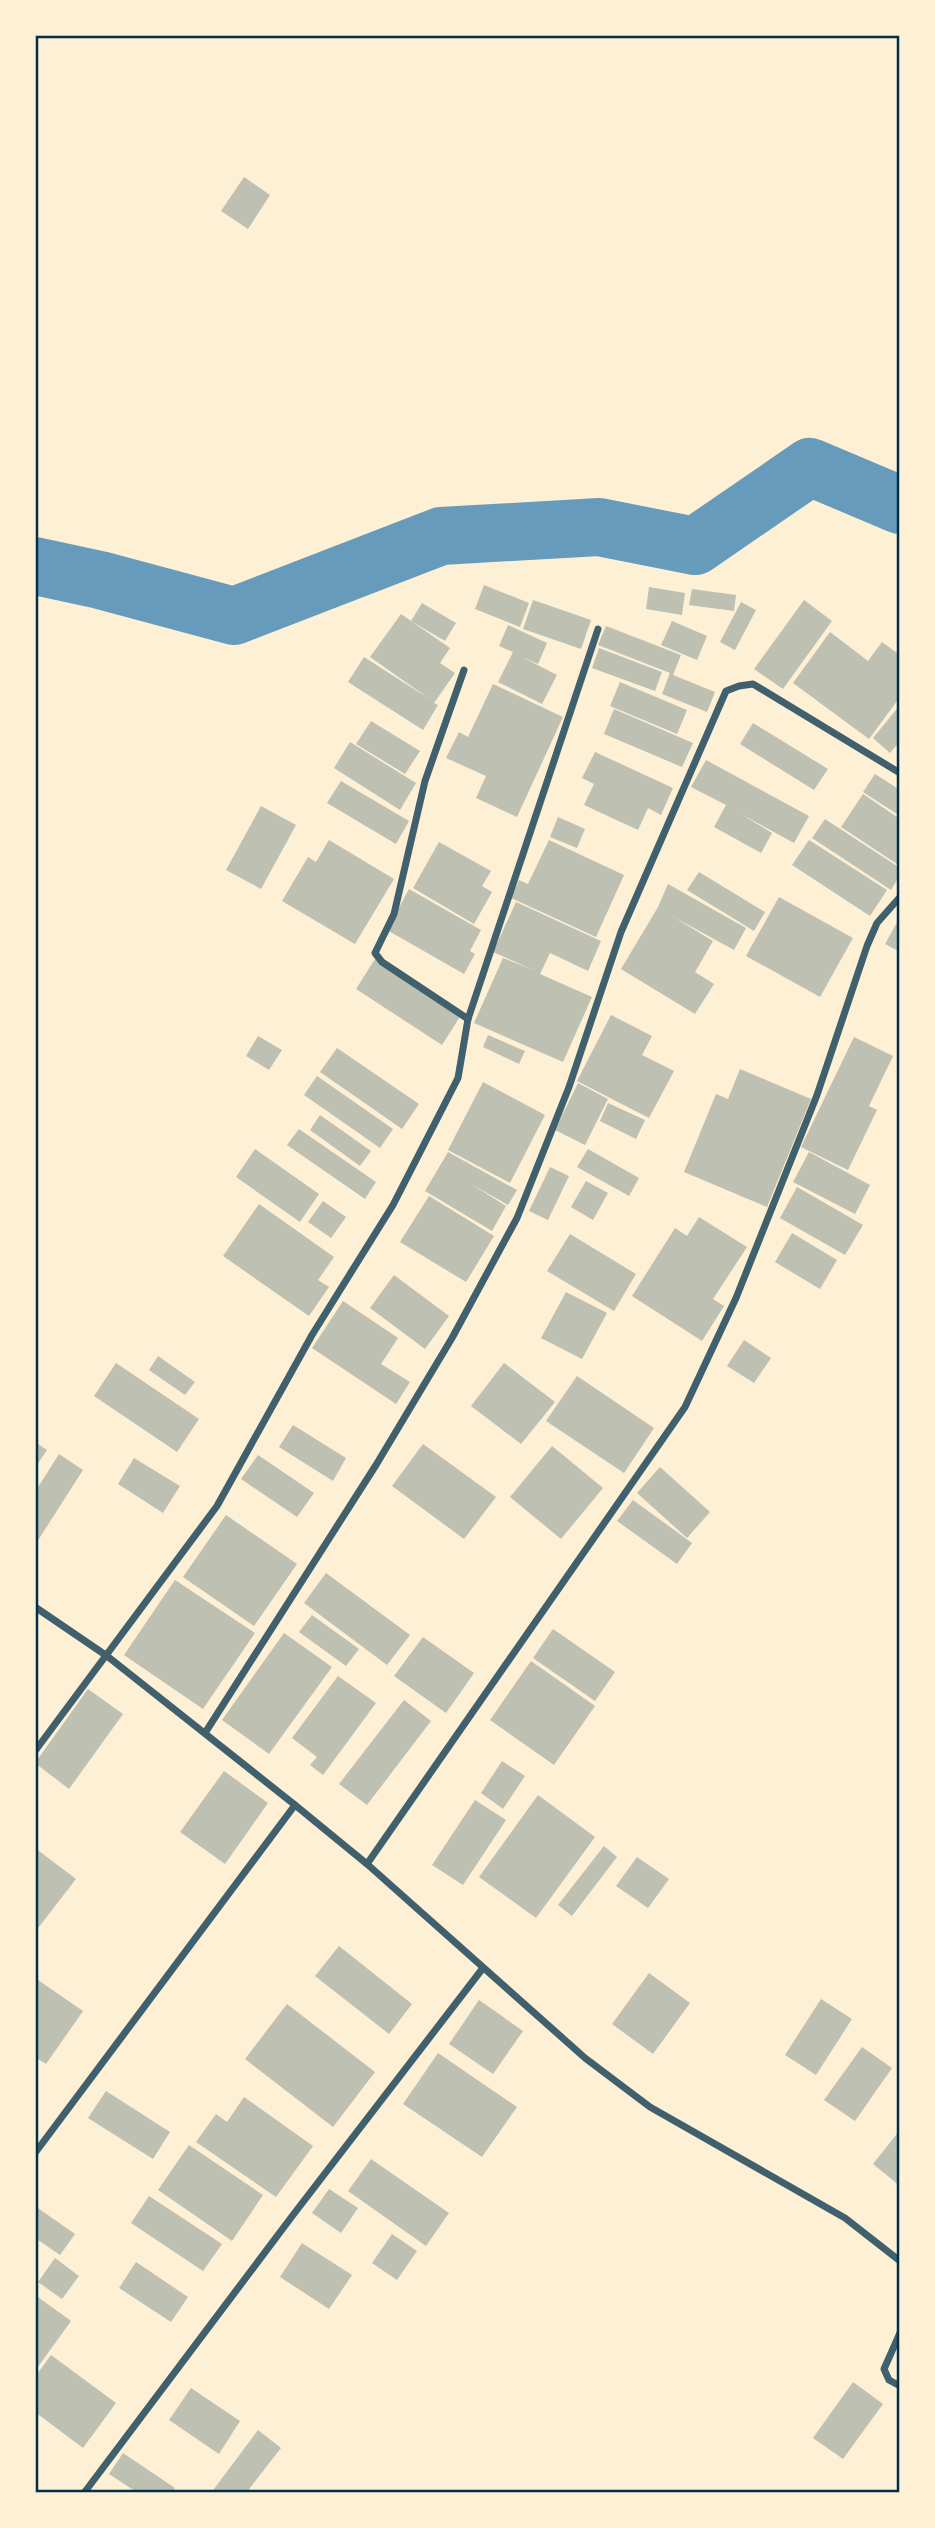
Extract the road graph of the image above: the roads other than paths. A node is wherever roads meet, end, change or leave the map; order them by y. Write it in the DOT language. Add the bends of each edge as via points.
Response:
graph roads {
  1 [pos="598,629"];
  2 [pos="464,670"];
  3 [pos="900,773"];
  4 [pos="900,897"];
  5 [pos="468,1019"];
  6 [pos="35,1607"];
  7 [pos="107,1656"];
  8 [pos="205,1733"];
  9 [pos="35,1751"];
  10 [pos="295,1805"];
  11 [pos="367,1864"];
  12 [pos="483,1968"];
  13 [pos="35,2153"];
  14 [pos="900,2262"];
  15 [pos="900,2333"];
  16 [pos="900,2386"];
  17 [pos="84,2493"];
  1 -- 5 [label="street"];
  2 -- 5 [label="street" via="425,781 394,914 376,953 382,962"];
  3 -- 8 [label="street" via="753,684 726,691 621,932 569,1087 517,1218 376,1465"];
  4 -- 11 [label="street" via="877,923 867,946 817,1095 736,1298 685,1407"];
  5 -- 7 [label="street" via="458,1078 393,1205 312,1335 217,1506"];
  6 -- 7 [label="street"];
  7 -- 8 [label="street"];
  7 -- 9 [label="street"];
  8 -- 10 [label="street"];
  10 -- 11 [label="street"];
  10 -- 13 [label="street"];
  11 -- 12 [label="street"];
  12 -- 14 [label="street" via="585,2058 650,2107 845,2218"];
  12 -- 17 [label="street"];
  15 -- 16 [label="street" via="884,2369"];
}
